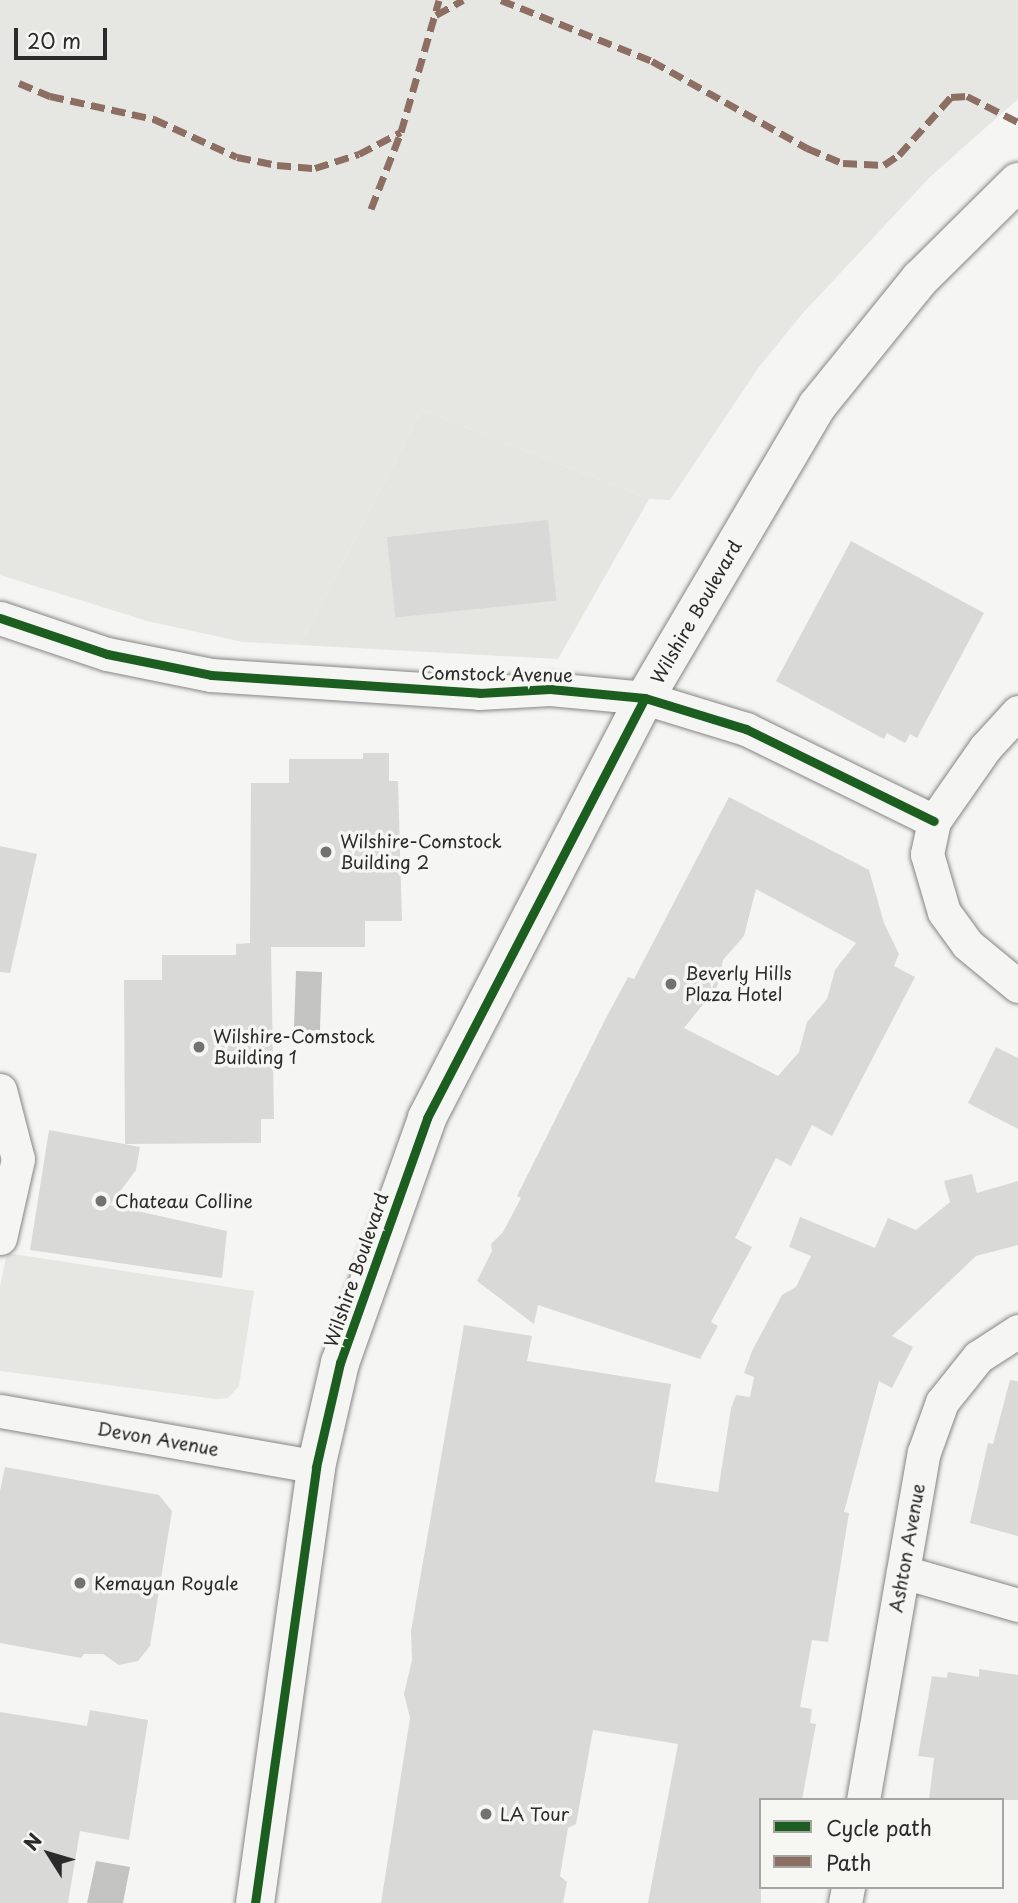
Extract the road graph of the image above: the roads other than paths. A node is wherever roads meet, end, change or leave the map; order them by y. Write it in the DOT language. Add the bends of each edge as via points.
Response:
graph roads {
  1 [pos="1018,182"];
  2 [pos="0,618"];
  3 [pos="645,698"];
  4 [pos="1018,712"];
  5 [pos="934,821"];
  6 [pos="1018,986"];
  7 [pos="0,1090"];
  8 [pos="0,1238"];
  9 [pos="1018,1331"];
  10 [pos="0,1412"];
  11 [pos="316,1467"];
  12 [pos="903,1572"];
  13 [pos="1018,1605"];
  14 [pos="863,1798"];
  15 [pos="255,1903"];
  1 -- 3 [label="main road, Wilshire Boulevard" via="920,279 817,407"];
  2 -- 3 [label="street, Comstock Avenue" via="107,654 211,675 479,693 550,689"];
  3 -- 5 [label="street, Comstock Avenue" via="746,729"];
  3 -- 11 [label="main road, Wilshire Boulevard" via="427,1118 340,1363"];
  4 -- 5 [label="street" via="985,748"];
  5 -- 6 [label="street" via="927,854 944,912 967,944"];
  7 -- 8 [label="street" via="18,1159"];
  9 -- 12 [label="street, Ashton Avenue" via="978,1357 942,1402 924,1452"];
  10 -- 11 [label="street, Devon Avenue"];
  11 -- 15 [label="main road, Wilshire Boulevard"];
  12 -- 13 [label="street"];
  12 -- 14 [label="street, Ashton Avenue"];
}
